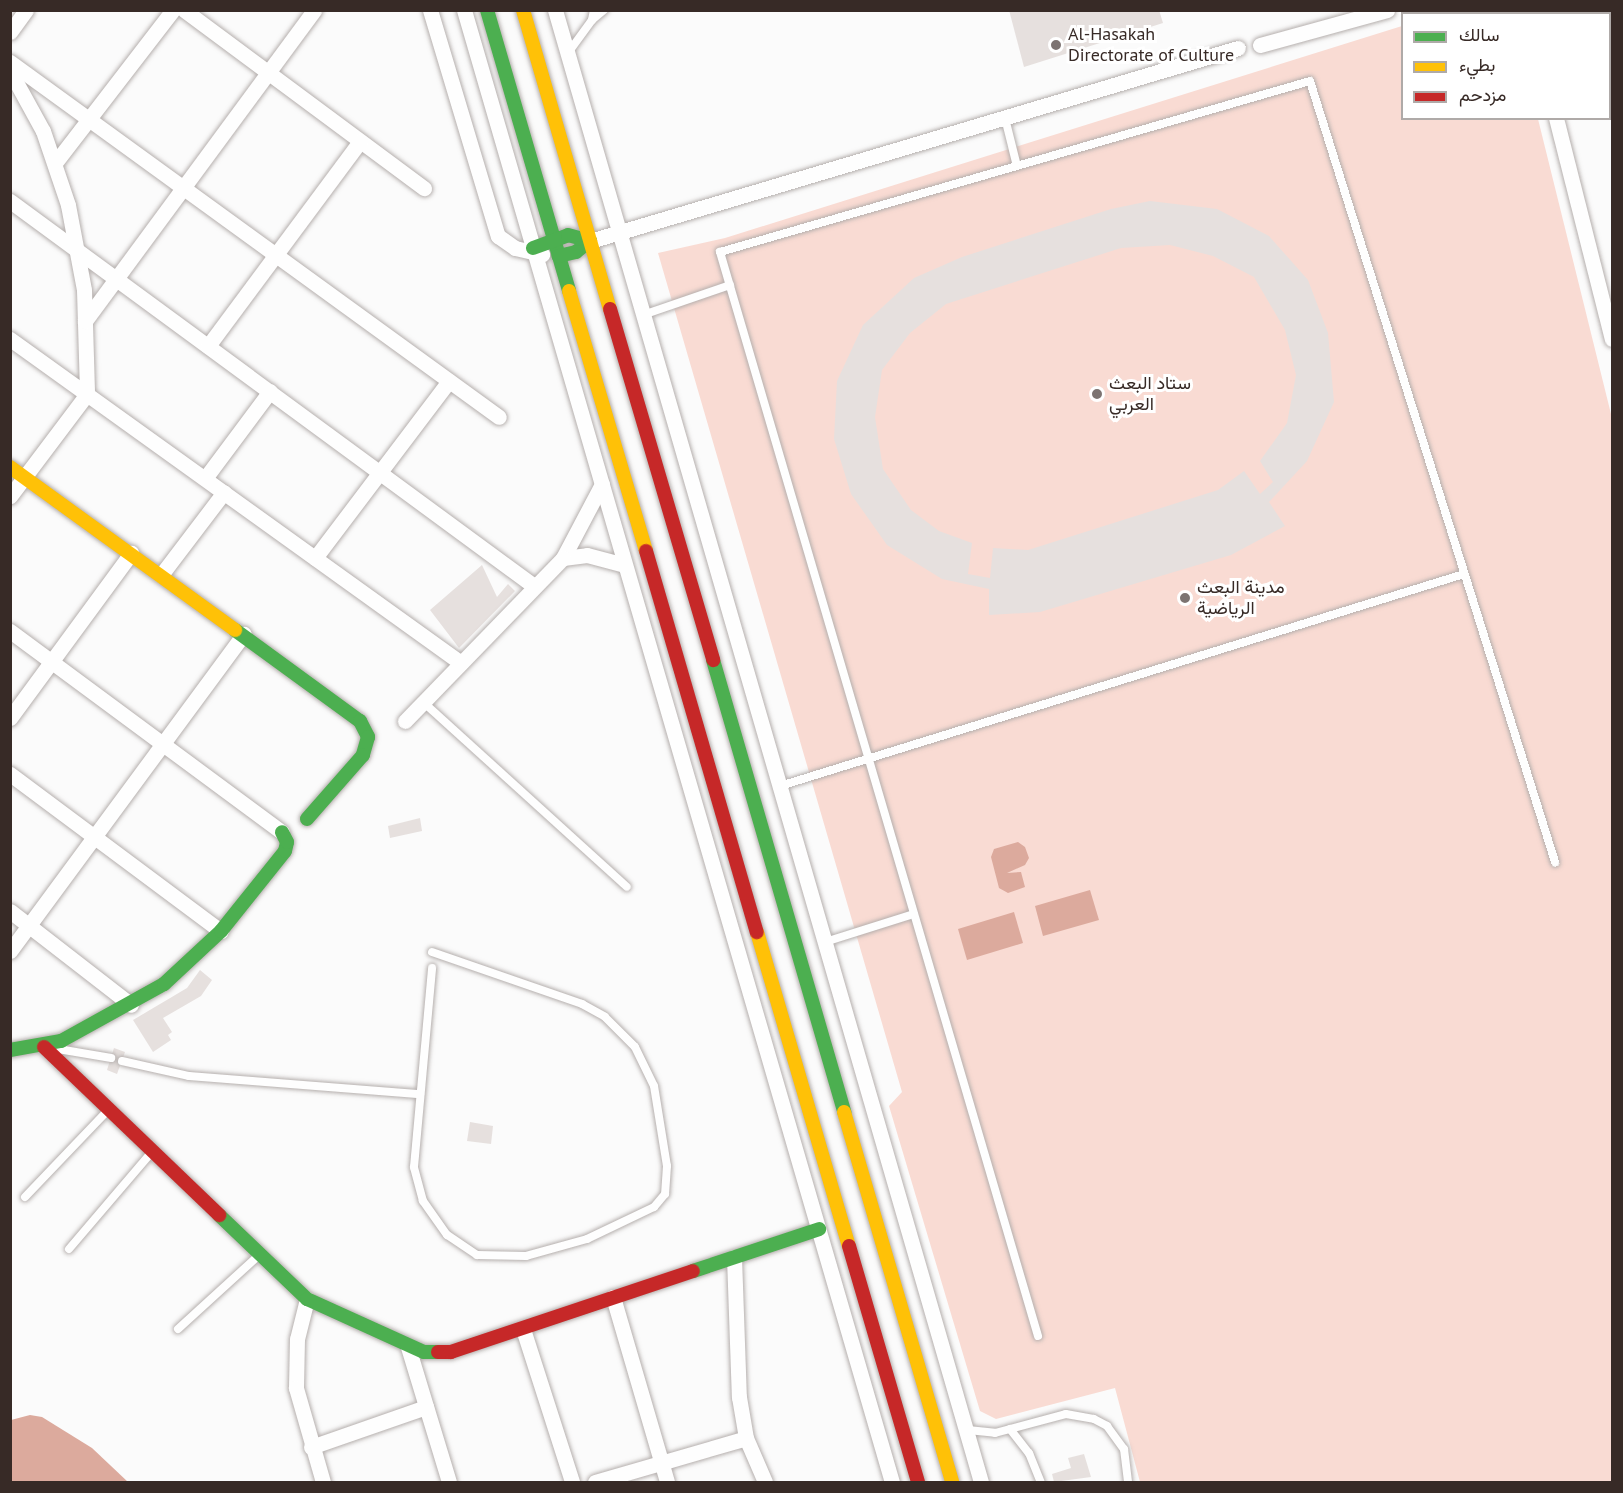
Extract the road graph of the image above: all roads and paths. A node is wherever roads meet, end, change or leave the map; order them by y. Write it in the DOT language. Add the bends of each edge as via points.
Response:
graph roads {
  1 [pos="26,10"];
  2 [pos="173,10"];
  3 [pos="184,10"];
  4 [pos="314,10"];
  5 [pos="430,10"];
  6 [pos="464,10"];
  7 [pos="487,10"];
  8 [pos="523,10"];
  9 [pos="555,10"];
  10 [pos="594,10"];
  11 [pos="604,10"];
  12 [pos="1387,10"];
  13 [pos="592,20"];
  14 [pos="10,32"];
  15 [pos="1260,45"];
  16 [pos="1238,48"];
  17 [pos="568,54"];
  18 [pos="10,62"];
  19 [pos="10,71"];
  20 [pos="269,74"];
  21 [pos="1005,118"];
  22 [pos="90,119"];
  23 [pos="1557,120"];
  24 [pos="360,141"];
  25 [pos="55,163"];
  26 [pos="1017,166"];
  27 [pos="184,188"];
  28 [pos="424,188"];
  29 [pos="10,201"];
  30 [pos="621,233"];
  31 [pos="554,240"];
  32 [pos="590,241"];
  33 [pos="76,249"];
  34 [pos="534,251"];
  35 [pos="275,255"];
  36 [pos="558,256"];
  37 [pos="117,279"];
  38 [pos="730,285"];
  39 [pos="643,315"];
  40 [pos="86,321"];
  41 [pos="10,339"];
  42 [pos="1612,339"];
  43 [pos="208,346"];
  44 [pos="449,381"];
  45 [pos="270,392"];
  46 [pos="87,394"];
  47 [pos="499,417"];
  48 [pos="10,467"];
  49 [pos="380,472"];
  50 [pos="25,477"];
  51 [pos="206,477"];
  52 [pos="602,484"];
  53 [pos="224,492"];
  54 [pos="10,496"];
  55 [pos="131,553"];
  56 [pos="315,558"];
  57 [pos="563,558"];
  58 [pos="625,565"];
  59 [pos="161,574"];
  60 [pos="1464,574"];
  61 [pos="534,586"];
  62 [pos="10,631"];
  63 [pos="244,634"];
  64 [pos="52,662"];
  65 [pos="461,663"];
  66 [pos="423,702"];
  67 [pos="10,718"];
  68 [pos="405,721"];
  69 [pos="163,744"];
  70 [pos="869,759"];
  71 [pos="10,774"];
  72 [pos="780,786"];
  73 [pos="307,819"];
  74 [pos="282,832"];
  75 [pos="94,837"];
  76 [pos="1555,862"];
  77 [pos="627,887"];
  78 [pos="10,911"];
  79 [pos="915,914"];
  80 [pos="30,925"];
  81 [pos="221,931"];
  82 [pos="825,942"];
  83 [pos="10,951"];
  84 [pos="432,952"];
  85 [pos="432,968"];
  86 [pos="131,1005"];
  87 [pos="44,1047"];
  88 [pos="10,1050"];
  89 [pos="111,1058"];
  90 [pos="122,1061"];
  91 [pos="420,1094"];
  92 [pos="109,1109"];
  93 [pos="152,1151"];
  94 [pos="25,1197"];
  95 [pos="819,1229"];
  96 [pos="69,1249"];
  97 [pos="259,1255"];
  98 [pos="734,1257"];
  99 [pos="613,1297"];
  100 [pos="307,1299"];
  101 [pos="178,1329"];
  102 [pos="523,1329"];
  103 [pos="1038,1336"];
  104 [pos="408,1347"];
  105 [pos="426,1407"];
  106 [pos="966,1429"];
  107 [pos="1010,1429"];
  108 [pos="746,1438"];
  109 [pos="311,1447"];
  110 [pos="660,1462"];
  111 [pos="323,1482"];
  112 [pos="449,1482"];
  113 [pos="572,1482"];
  114 [pos="595,1482"];
  115 [pos="667,1482"];
  116 [pos="765,1482"];
  117 [pos="892,1482"];
  118 [pos="918,1482"];
  119 [pos="952,1482"];
  120 [pos="981,1482"];
  121 [pos="1041,1482"];
  122 [pos="1128,1482"];
  1 -- 14 [label="street"];
  2 -- 22 [label="street"];
  3 -- 20 [label="street"];
  4 -- 20 [label="street"];
  5 -- 34 [label="street" via="498,236 514,248"];
  6 -- 34 [label="street"];
  7 -- 31 [label="main road"];
  8 -- 32 [label="main road"];
  9 -- 17 [label="street"];
  10 -- 13 [label="lane"];
  11 -- 13 [label="lane"];
  12 -- 15 [label="street"];
  13 -- 17 [label="lane"];
  16 -- 21 [label="street"];
  17 -- 30 [label="street"];
  18 -- 22 [label="street"];
  19 -- 25 [label="street" via="35,114"];
  20 -- 24 [label="street"];
  20 -- 27 [label="street"];
  21 -- 26 [label="lane"];
  21 -- 30 [label="street"];
  22 -- 25 [label="street"];
  22 -- 27 [label="street"];
  23 -- 42 [label="street"];
  24 -- 28 [label="street"];
  24 -- 35 [label="street"];
  25 -- 33 [label="street"];
  26 -- 38 [label="lane" via="720,252"];
  26 -- 60 [label="lane" via="1310,81"];
  27 -- 35 [label="street"];
  27 -- 37 [label="street"];
  29 -- 33 [label="street"];
  30 -- 32 [label="street"];
  30 -- 39 [label="street"];
  31 -- 32 [label="main road" via="576,235"];
  31 -- 34 [label="main road"];
  31 -- 36 [label="main road"];
  32 -- 36 [label="main road" via="576,252"];
  32 -- 119 [label="main road"];
  33 -- 37 [label="street"];
  33 -- 40 [label="street"];
  34 -- 36 [label="street"];
  34 -- 52 [label="street"];
  35 -- 43 [label="street"];
  35 -- 44 [label="street"];
  36 -- 118 [label="main road"];
  37 -- 40 [label="street"];
  37 -- 43 [label="street"];
  38 -- 39 [label="lane"];
  38 -- 70 [label="lane"];
  39 -- 72 [label="street"];
  40 -- 46 [label="street"];
  41 -- 46 [label="street"];
  43 -- 45 [label="street"];
  44 -- 47 [label="street"];
  44 -- 49 [label="street"];
  45 -- 49 [label="street"];
  45 -- 51 [label="street"];
  46 -- 50 [label="street"];
  46 -- 51 [label="street"];
  48 -- 50 [label="main road"];
  49 -- 56 [label="street"];
  49 -- 61 [label="street"];
  50 -- 54 [label="street"];
  50 -- 55 [label="main road"];
  51 -- 53 [label="street"];
  52 -- 57 [label="street"];
  52 -- 58 [label="street"];
  53 -- 56 [label="street"];
  53 -- 59 [label="street"];
  55 -- 59 [label="main road"];
  55 -- 64 [label="street"];
  56 -- 65 [label="street"];
  57 -- 58 [label="street" via="587,555"];
  57 -- 61 [label="street"];
  58 -- 95 [label="street"];
  59 -- 63 [label="main road"];
  60 -- 70 [label="lane"];
  60 -- 76 [label="lane"];
  61 -- 65 [label="street"];
  62 -- 64 [label="street"];
  63 -- 69 [label="street"];
  63 -- 73 [label="main road" via="352,712 365,728 368,745 363,755"];
  64 -- 67 [label="street"];
  64 -- 69 [label="street"];
  65 -- 66 [label="street"];
  66 -- 68 [label="street"];
  66 -- 77 [label="lane"];
  69 -- 74 [label="street"];
  69 -- 75 [label="street"];
  70 -- 72 [label="lane"];
  70 -- 79 [label="lane"];
  71 -- 75 [label="street"];
  72 -- 82 [label="street"];
  74 -- 81 [label="main road" via="287,842 285,851"];
  75 -- 80 [label="street"];
  75 -- 81 [label="street"];
  78 -- 80 [label="street"];
  79 -- 82 [label="lane"];
  79 -- 103 [label="lane"];
  80 -- 83 [label="street"];
  80 -- 86 [label="street"];
  81 -- 86 [label="main road" via="171,979"];
  82 -- 106 [label="street"];
  84 -- 91 [label="lane" via="582,1004 605,1017 628,1040 647,1065 654,1086 667,1166 665,1194 654,1208 565,1247 503,1258 468,1252 436,1223 418,1189 414,1158"];
  85 -- 91 [label="lane"];
  86 -- 87 [label="main road"];
  87 -- 88 [label="main road"];
  87 -- 89 [label="lane"];
  87 -- 92 [label="main road"];
  90 -- 91 [label="lane" via="189,1076"];
  92 -- 93 [label="main road"];
  92 -- 94 [label="lane"];
  93 -- 96 [label="lane"];
  93 -- 97 [label="main road"];
  95 -- 98 [label="main road"];
  95 -- 117 [label="street"];
  97 -- 100 [label="main road"];
  97 -- 101 [label="lane"];
  98 -- 99 [label="main road"];
  98 -- 108 [label="street" via="739,1397"];
  99 -- 102 [label="main road"];
  99 -- 110 [label="street"];
  100 -- 104 [label="main road"];
  100 -- 109 [label="street" via="297,1339 296,1382"];
  102 -- 104 [label="main road" via="451,1352 424,1352"];
  102 -- 113 [label="street"];
  104 -- 105 [label="street"];
  105 -- 109 [label="street"];
  105 -- 112 [label="street"];
  106 -- 107 [label="lane" via="985,1435"];
  106 -- 120 [label="street"];
  107 -- 121 [label="lane" via="1029,1453"];
  107 -- 122 [label="lane" via="1066,1414 1094,1419 1107,1426 1124,1449"];
  108 -- 110 [label="street"];
  108 -- 116 [label="street"];
  109 -- 111 [label="street"];
  110 -- 114 [label="street"];
  110 -- 115 [label="street"];
}
